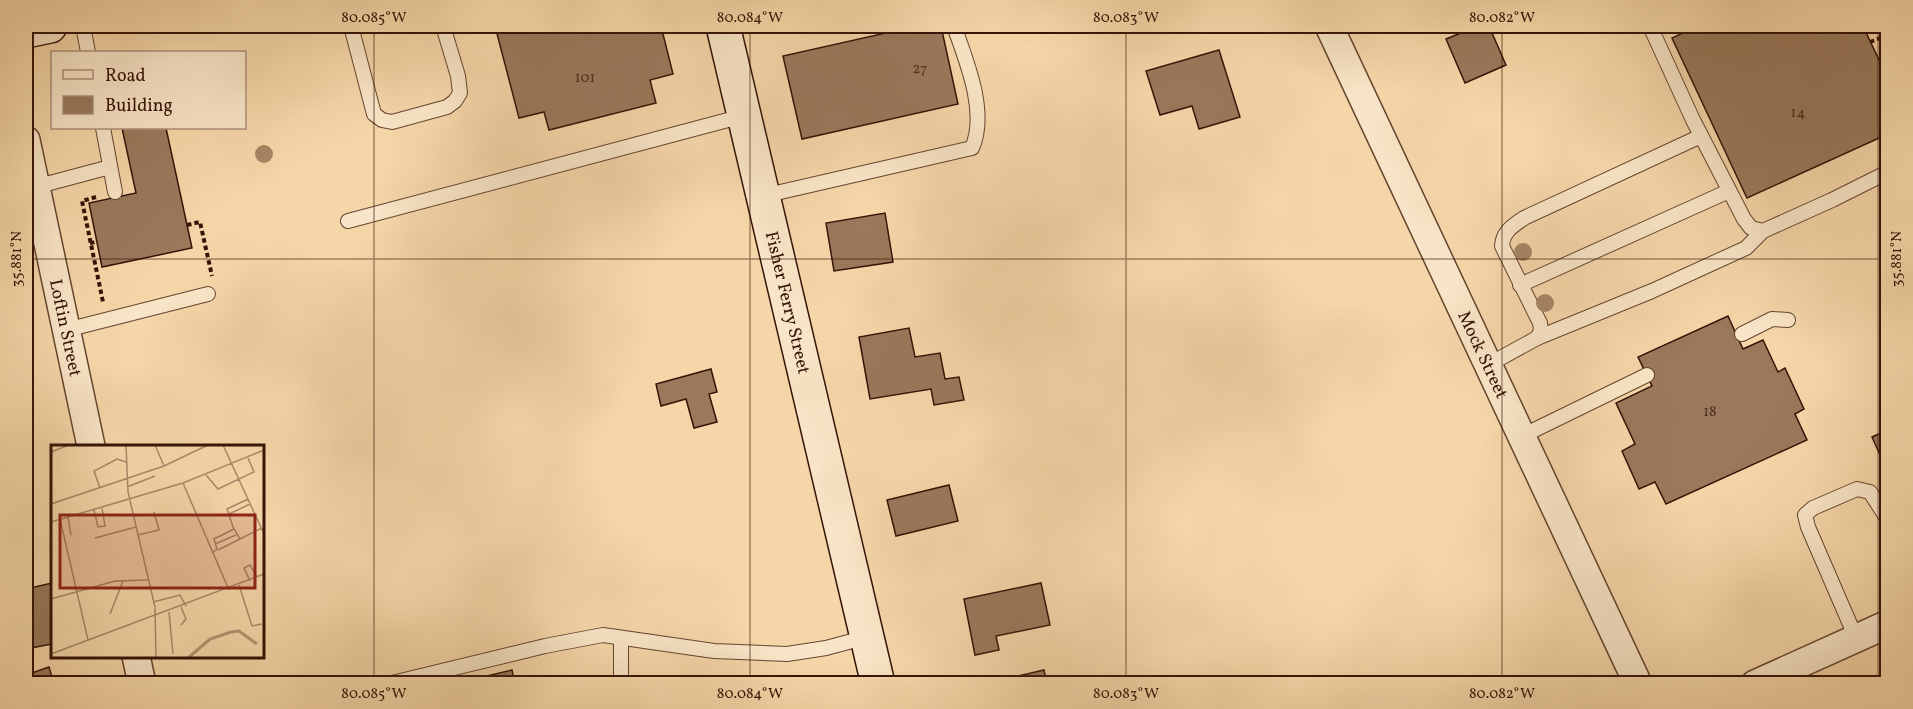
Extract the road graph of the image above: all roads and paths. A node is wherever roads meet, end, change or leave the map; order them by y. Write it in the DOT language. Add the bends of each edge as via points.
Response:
graph roads {
  1 [pos="50,26"];
  2 [pos="83,26"];
  3 [pos="351,26"];
  4 [pos="443,26"];
  5 [pos="723,26"];
  6 [pos="954,26"];
  7 [pos="1329,26"];
  8 [pos="1650,26"];
  9 [pos="26,31"];
  10 [pos="1887,35"];
  11 [pos="1870,42"];
  12 [pos="88,51"];
  13 [pos="743,116"];
  14 [pos="102,129"];
  15 [pos="1701,136"];
  16 [pos="26,140"];
  17 [pos="110,167"];
  18 [pos="1887,172"];
  19 [pos="35,187"];
  20 [pos="1730,191"];
  21 [pos="116,192"];
  22 [pos="761,196"];
  23 [pos="348,221"];
  24 [pos="187,225"];
  25 [pos="1763,231"];
  26 [pos="97,242"];
  27 [pos="90,243"];
  28 [pos="1520,285"];
  29 [pos="208,294"];
  30 [pos="108,320"];
  31 [pos="1788,320"];
  32 [pos="66,330"];
  33 [pos="1742,334"];
  34 [pos="1537,338"];
  35 [pos="1488,365"];
  36 [pos="1647,375"];
  37 [pos="1522,436"];
  38 [pos="91,445"];
  39 [pos="1887,520"];
  40 [pos="1887,624"];
  41 [pos="867,637"];
  42 [pos="621,638"];
  43 [pos="1856,638"];
  44 [pos="136,658"];
  45 [pos="142,684"];
  46 [pos="388,684"];
  47 [pos="621,684"];
  48 [pos="878,684"];
  49 [pos="1638,684"];
  50 [pos="1755,684"];
  1 -- 9 [label="street"];
  2 -- 12 [label="lane"];
  3 -- 4 [label="lane" via="374,114 392,122 447,107 460,93"];
  5 -- 13 [label="street, Fisher Ferry Street"];
  6 -- 22 [label="lane" via="976,100 976,138 972,148"];
  7 -- 35 [label="street, Mock Street"];
  8 -- 15 [label="lane"];
  10 -- 11 [label="path"];
  13 -- 22 [label="street, Fisher Ferry Street"];
  13 -- 23 [label="lane"];
  14 -- 17 [label="lane"];
  15 -- 20 [label="lane"];
  15 -- 28 [label="lane" via="1524,218 1507,230 1502,246"];
  16 -- 19 [label="street, Loftin Street"];
  17 -- 19 [label="lane"];
  17 -- 21 [label="lane"];
  18 -- 25 [label="lane"];
  19 -- 32 [label="street, Loftin Street"];
  20 -- 25 [label="lane" via="1751,228"];
  20 -- 28 [label="lane"];
  21 -- 27 [label="path" via="82,201"];
  22 -- 41 [label="street, Fisher Ferry Street"];
  24 -- 29 [label="path" via="200,222 213,273"];
  25 -- 34 [label="lane" via="1746,248"];
  26 -- 27 [label="path"];
  27 -- 30 [label="path"];
  28 -- 34 [label="lane" via="1540,323"];
  29 -- 30 [label="lane"];
  30 -- 32 [label="lane"];
  31 -- 33 [label="lane" via="1772,320"];
  32 -- 38 [label="street, Loftin Street"];
  34 -- 35 [label="lane"];
  35 -- 37 [label="street, Mock Street"];
  36 -- 37 [label="lane"];
  37 -- 49 [label="street, Mock Street"];
  39 -- 43 [label="lane" via="1870,492 1857,489 1805,515"];
  40 -- 43 [label="street"];
  41 -- 42 [label="lane" via="787,654 714,651"];
  41 -- 48 [label="street, Fisher Ferry Street"];
  42 -- 46 [label="lane" via="603,635 545,646"];
  42 -- 47 [label="lane"];
  43 -- 50 [label="street"];
  44 -- 45 [label="street"];
}
